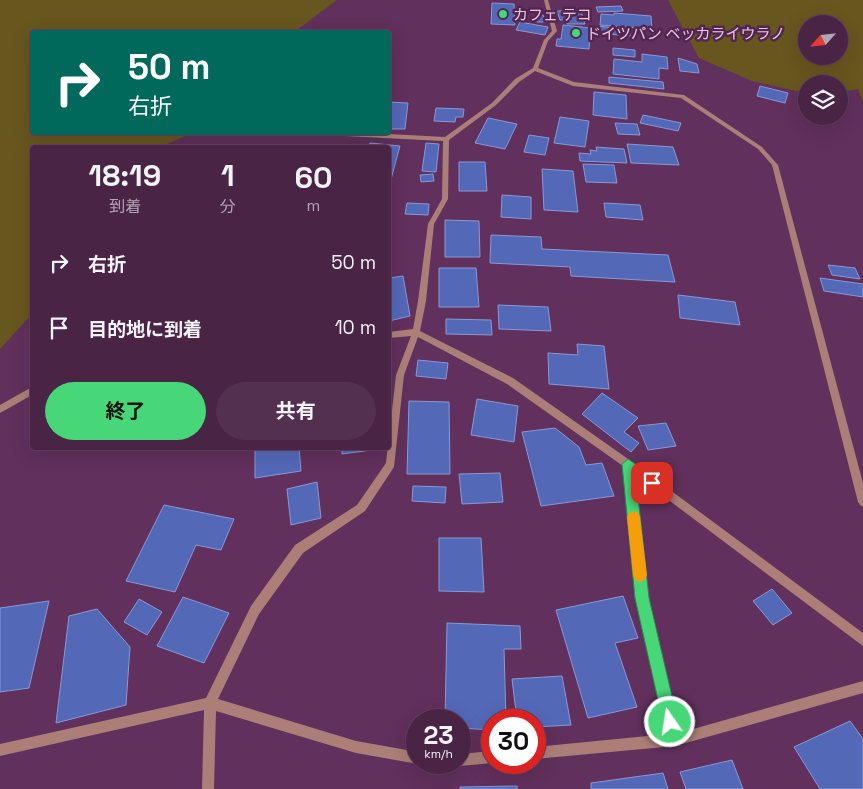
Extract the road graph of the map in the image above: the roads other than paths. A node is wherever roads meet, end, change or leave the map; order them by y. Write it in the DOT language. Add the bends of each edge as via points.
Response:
graph roads {
  1 [pos="546,0"];
  2 [pos="535,69"];
  3 [pos="365,135"];
  4 [pos="446,139"];
  5 [pos="416,332"];
  6 [pos="391,335"];
  7 [pos="30,392"];
  8 [pos="0,409"];
  9 [pos="628,464"];
  10 [pos="863,502"];
  11 [pos="863,640"];
  12 [pos="863,687"];
  13 [pos="210,703"];
  14 [pos="675,740"];
  15 [pos="0,750"];
  16 [pos="546,752"];
  17 [pos="406,756"];
  18 [pos="208,789"];
  1 -- 2 [label="street" via="555,31 546,40"];
  2 -- 4 [label="street" via="522,74 495,103"];
  2 -- 10 [label="street" via="573,84 682,96 760,148 775,165"];
  3 -- 4 [label="street"];
  4 -- 5 [label="street" via="445,199 430,224"];
  5 -- 6 [label="street"];
  5 -- 9 [label="street" via="510,381"];
  5 -- 13 [label="street" via="400,376 391,464 361,508 299,549 254,610"];
  7 -- 8 [label="street"];
  9 -- 11 [label="street"];
  9 -- 14 [label="street" via="642,598"];
  12 -- 14 [label="street"];
  13 -- 15 [label="street"];
  13 -- 17 [label="street" via="356,747"];
  13 -- 18 [label="street"];
  14 -- 16 [label="street"];
}
